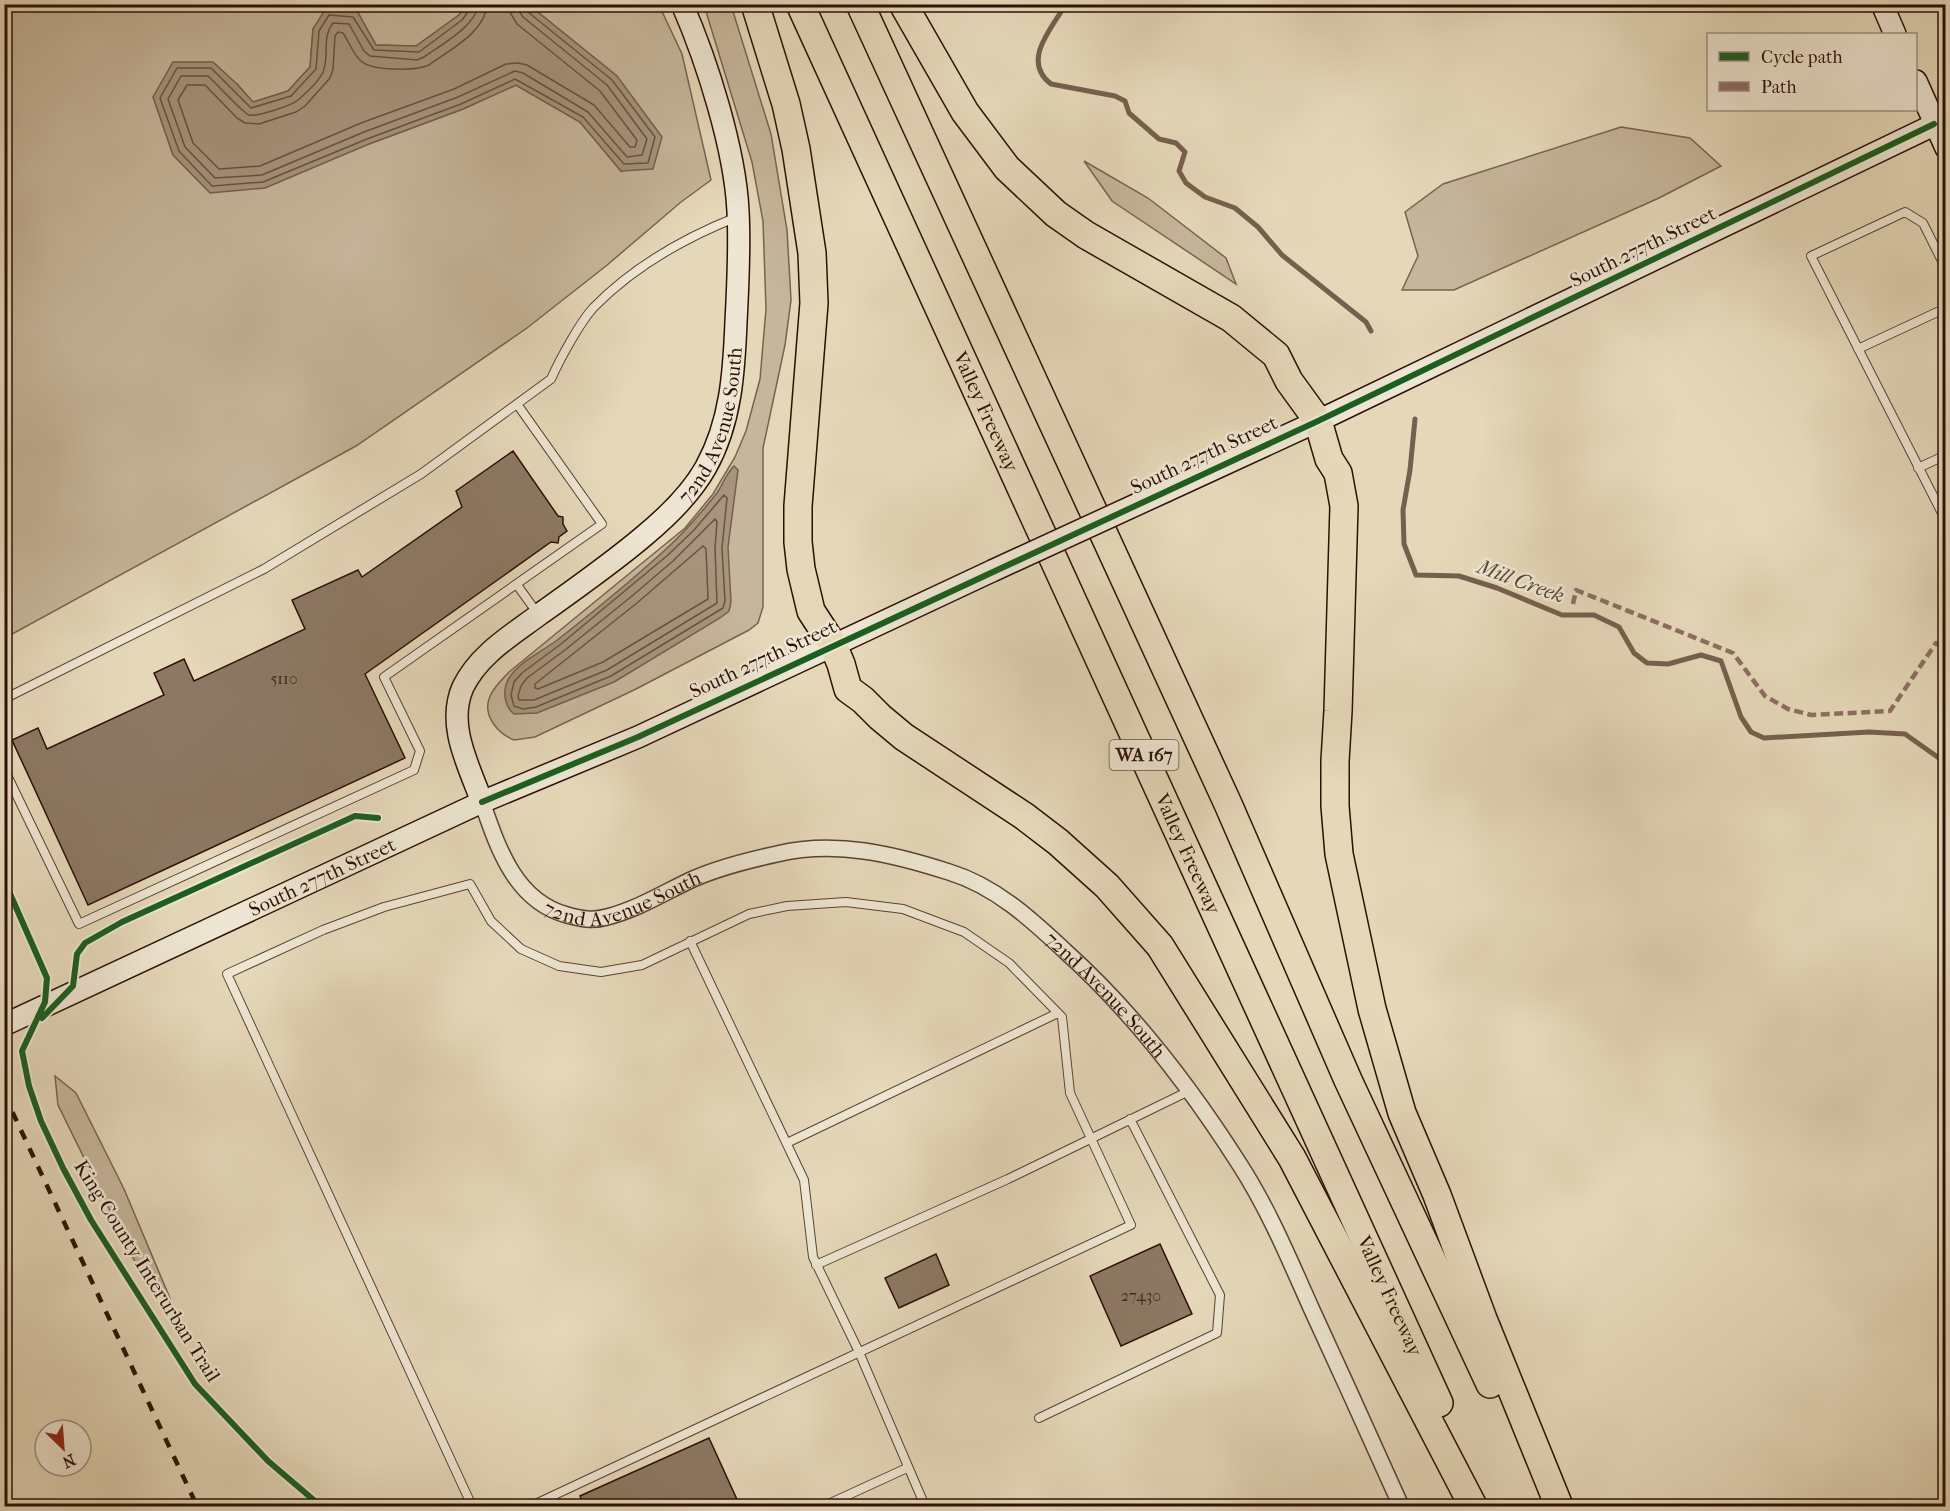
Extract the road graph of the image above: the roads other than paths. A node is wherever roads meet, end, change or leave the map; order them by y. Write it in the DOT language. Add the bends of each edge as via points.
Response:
graph roads {
  1 [pos="682,4"];
  2 [pos="755,4"];
  3 [pos="800,4"];
  4 [pos="860,4"];
  5 [pos="903,4"];
  6 [pos="1881,4"];
  7 [pos="1895,33"];
  8 [pos="1917,83"];
  9 [pos="1940,121"];
  10 [pos="1946,148"];
  11 [pos="738,217"];
  12 [pos="1946,269"];
  13 [pos="1946,308"];
  14 [pos="1858,350"];
  15 [pos="517,404"];
  16 [pos="1318,421"];
  17 [pos="1946,455"];
  18 [pos="1918,468"];
  19 [pos="1946,521"];
  20 [pos="517,585"];
  21 [pos="538,616"];
  22 [pos="833,645"];
  23 [pos="4,699"];
  24 [pos="4,769"];
  25 [pos="482,802"];
  26 [pos="690,941"];
  27 [pos="1059,1013"];
  28 [pos="4,1025"];
  29 [pos="1189,1090"];
  30 [pos="1130,1119"];
  31 [pos="1090,1139"];
  32 [pos="787,1143"];
  33 [pos="816,1264"];
  34 [pos="859,1352"];
  35 [pos="1039,1418"];
  36 [pos="907,1468"];
  37 [pos="472,1506"];
  38 [pos="531,1506"];
  39 [pos="824,1506"];
  40 [pos="925,1506"];
  41 [pos="1401,1506"];
  42 [pos="1473,1506"];
  43 [pos="1486,1506"];
  44 [pos="1544,1506"];
  45 [pos="1558,1506"];
  1 -- 11 [label="main road, 72nd Avenue South" via="728,144"];
  2 -- 22 [label="highway" via="786,104 812,253 814,303 798,542 811,611"];
  3 -- 43 [label="highway, Valley Freeway / WA 167"];
  4 -- 44 [label="highway, WA 167" via="1228,804 1348,1080 1473,1344"];
  5 -- 16 [label="highway" via="965,112 1007,168 1056,214 1086,235 1231,318 1262,342 1276,355"];
  6 -- 7 [label="main road"];
  8 -- 9 [label="main road"];
  9 -- 10 [label="main road"];
  9 -- 16 [label="main road, South 277th Street"];
  11 -- 15 [label="lane" via="650,260 592,309 551,379"];
  11 -- 21 [label="main road, 72nd Avenue South" via="732,389 723,429 706,468 678,506 652,529"];
  12 -- 14 [label="lane" via="1923,223 1905,212 1811,256"];
  13 -- 14 [label="lane"];
  14 -- 18 [label="lane"];
  15 -- 20 [label="lane" via="602,524"];
  15 -- 23 [label="lane" via="421,474 264,569"];
  16 -- 22 [label="main road, South 277th Street, bridge"];
  16 -- 45 [label="highway" via="1329,459 1338,473 1344,506 1335,761 1338,844 1372,1009 1402,1113"];
  17 -- 18 [label="lane"];
  18 -- 19 [label="lane"];
  20 -- 21 [label="lane"];
  20 -- 24 [label="lane" via="384,677 420,751 414,770 79,924"];
  21 -- 25 [label="main road, 72nd Avenue South" via="479,663 458,699 458,733"];
  22 -- 25 [label="main road, South 277th Street" via="638,737"];
  22 -- 42 [label="highway" via="848,689 904,737 1058,842 1107,886 1160,946 1292,1158"];
  25 -- 28 [label="main road, South 277th Street"];
  25 -- 29 [label="street, 72nd Avenue South" via="495,839 523,889 548,908 580,919 616,914 729,866 821,847 872,851 953,873 990,890 1034,922 1094,977"];
  26 -- 27 [label="lane" via="749,914 787,906 846,902 903,909 964,932 1009,963"];
  26 -- 32 [label="lane"];
  26 -- 37 [label="lane" via="642,965 601,972 559,966 521,949 491,921 470,884 384,907 322,930 227,974"];
  27 -- 31 [label="lane" via="1071,1093"];
  27 -- 32 [label="lane"];
  29 -- 30 [label="lane"];
  29 -- 41 [label="street, 72nd Avenue South" via="1242,1167 1281,1240"];
  30 -- 31 [label="lane"];
  30 -- 35 [label="lane" via="1220,1295 1217,1334"];
  31 -- 33 [label="lane"];
  31 -- 34 [label="lane" via="1131,1225"];
  32 -- 33 [label="lane" via="804,1180"];
  33 -- 34 [label="lane"];
  34 -- 36 [label="lane"];
  34 -- 38 [label="lane"];
  36 -- 39 [label="lane"];
  36 -- 40 [label="lane"];
}
